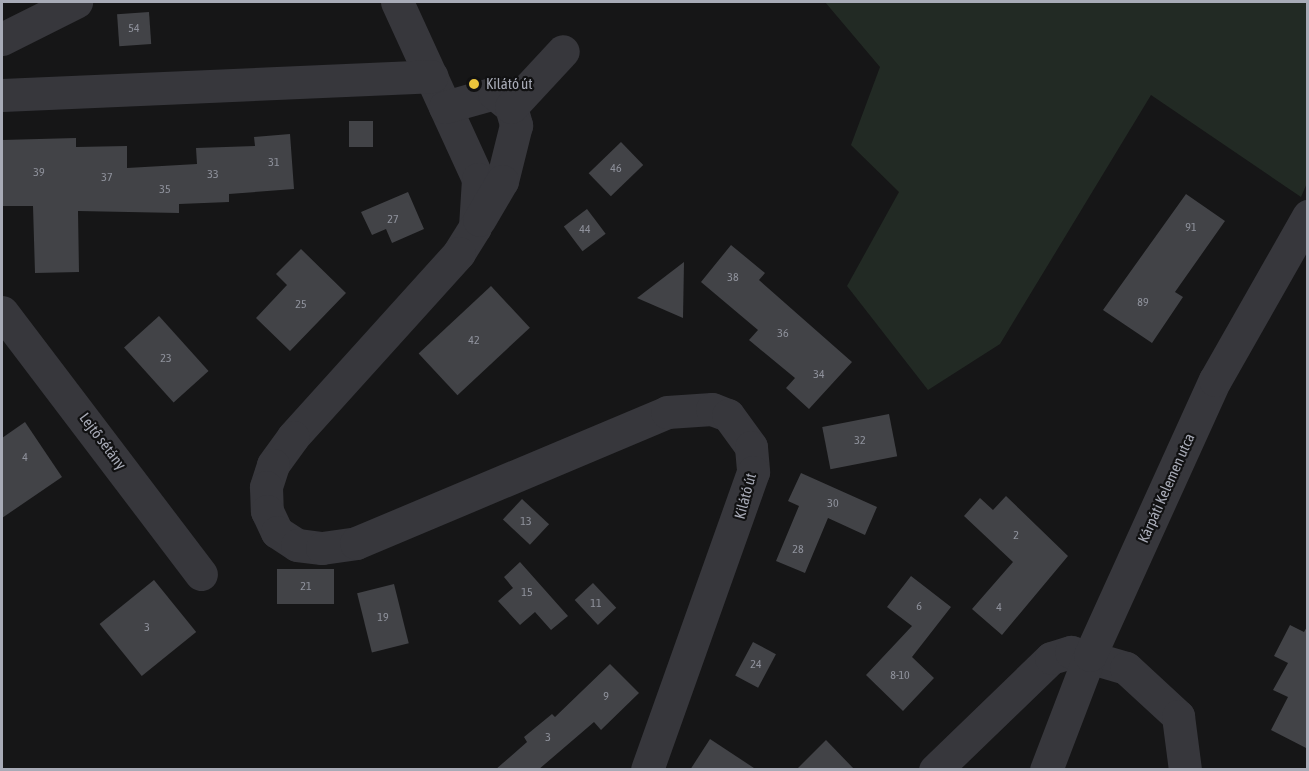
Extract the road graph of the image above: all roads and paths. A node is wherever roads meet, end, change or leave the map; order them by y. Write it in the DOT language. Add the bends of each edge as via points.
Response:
graph roads {
  1 [pos="76,2"];
  2 [pos="397,2"];
  3 [pos="2,39"];
  4 [pos="563,51"];
  5 [pos="432,76"];
  6 [pos="2,95"];
  7 [pos="445,107"];
  8 [pos="511,107"];
  9 [pos="1308,216"];
  10 [pos="475,227"];
  11 [pos="2,312"];
  12 [pos="201,574"];
  13 [pos="1090,655"];
  14 [pos="648,770"];
  15 [pos="935,770"];
  16 [pos="1046,770"];
  17 [pos="1185,770"];
  1 -- 3 [label="street"];
  2 -- 5 [label="street, Kilátó út"];
  4 -- 8 [label="street"];
  5 -- 6 [label="street"];
  5 -- 7 [label="street, Kilátó út"];
  7 -- 8 [label="street" via="494,93"];
  7 -- 10 [label="street, Kilátó út" via="477,178"];
  8 -- 10 [label="street" via="516,125 502,181"];
  9 -- 13 [label="street, Kárpáti Kelemen utca" via="1215,380"];
  10 -- 14 [label="street, Kilátó út" via="459,253 293,437 273,465 266,487 267,511 277,532 297,545 322,548 356,543 667,412 712,409 728,416 751,447 753,472"];
  11 -- 12 [label="street, Lejtő sétány"];
  13 -- 15 [label="street" via="1051,658"];
  13 -- 16 [label="street, Kárpáti Kelemen utca"];
  13 -- 17 [label="street" via="1126,668 1178,716"];
}
